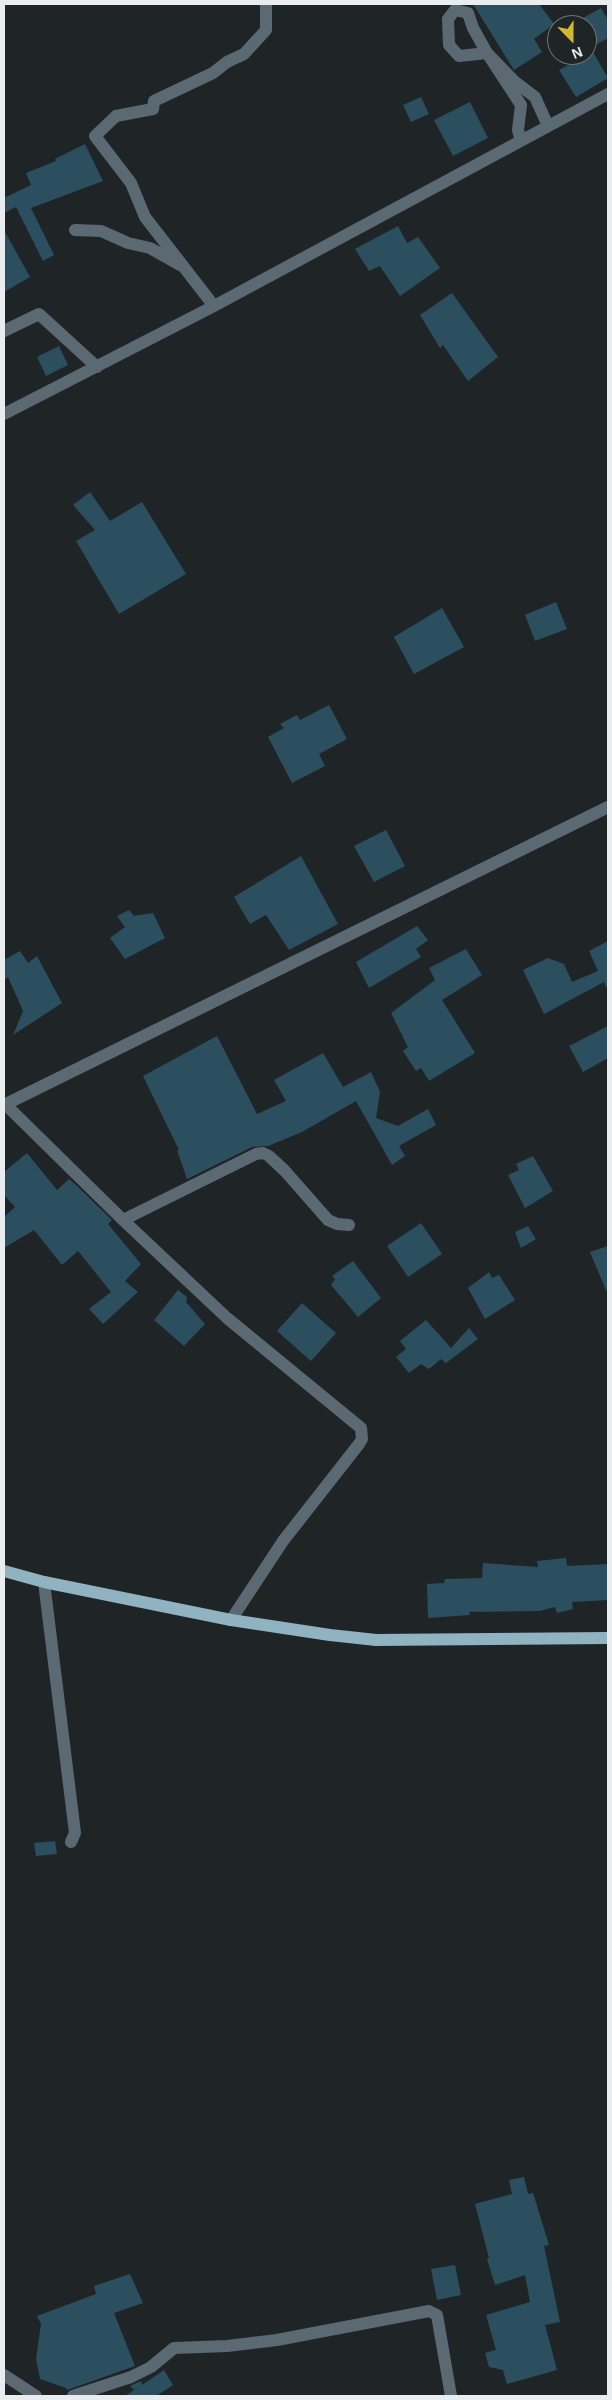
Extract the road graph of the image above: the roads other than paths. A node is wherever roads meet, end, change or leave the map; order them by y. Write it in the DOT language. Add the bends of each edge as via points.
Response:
graph roads {
  1 [pos="266,4"];
  2 [pos="608,94"];
  3 [pos="548,126"];
  4 [pos="521,140"];
  5 [pos="75,230"];
  6 [pos="184,267"];
  7 [pos="214,306"];
  8 [pos="4,331"];
  9 [pos="97,367"];
  10 [pos="4,414"];
  11 [pos="608,807"];
  12 [pos="5,1104"];
  13 [pos="123,1220"];
  14 [pos="349,1225"];
  15 [pos="4,1571"];
  16 [pos="44,1582"];
  17 [pos="231,1620"];
  18 [pos="608,1638"];
  19 [pos="70,1842"];
  20 [pos="4,2375"];
  21 [pos="36,2396"];
  22 [pos="73,2396"];
  23 [pos="451,2396"];
  1 -- 6 [label="street" via="266,30 244,54 154,101 153,110 116,116 96,136 131,183 145,216"];
  2 -- 3 [label="street"];
  3 -- 4 [label="street"];
  3 -- 4 [label="street" via="535,97 514,81 488,53 521,104 518,130"];
  4 -- 7 [label="street"];
  5 -- 6 [label="street" via="101,231 150,248"];
  6 -- 7 [label="street"];
  7 -- 9 [label="street"];
  8 -- 9 [label="street" via="39,314"];
  9 -- 10 [label="street"];
  11 -- 12 [label="street"];
  12 -- 13 [label="street"];
  13 -- 14 [label="street" via="263,1153 286,1171 328,1220"];
  13 -- 17 [label="street" via="227,1318 358,1424 362,1433 359,1444 283,1541"];
  15 -- 16 [label="main road"];
  16 -- 17 [label="main road"];
  16 -- 19 [label="street" via="75,1833"];
  17 -- 18 [label="main road" via="376,1640"];
  20 -- 21 [label="street"];
  22 -- 23 [label="street" via="131,2377 151,2367 174,2348 277,2340 428,2311 437,2315"];
}
